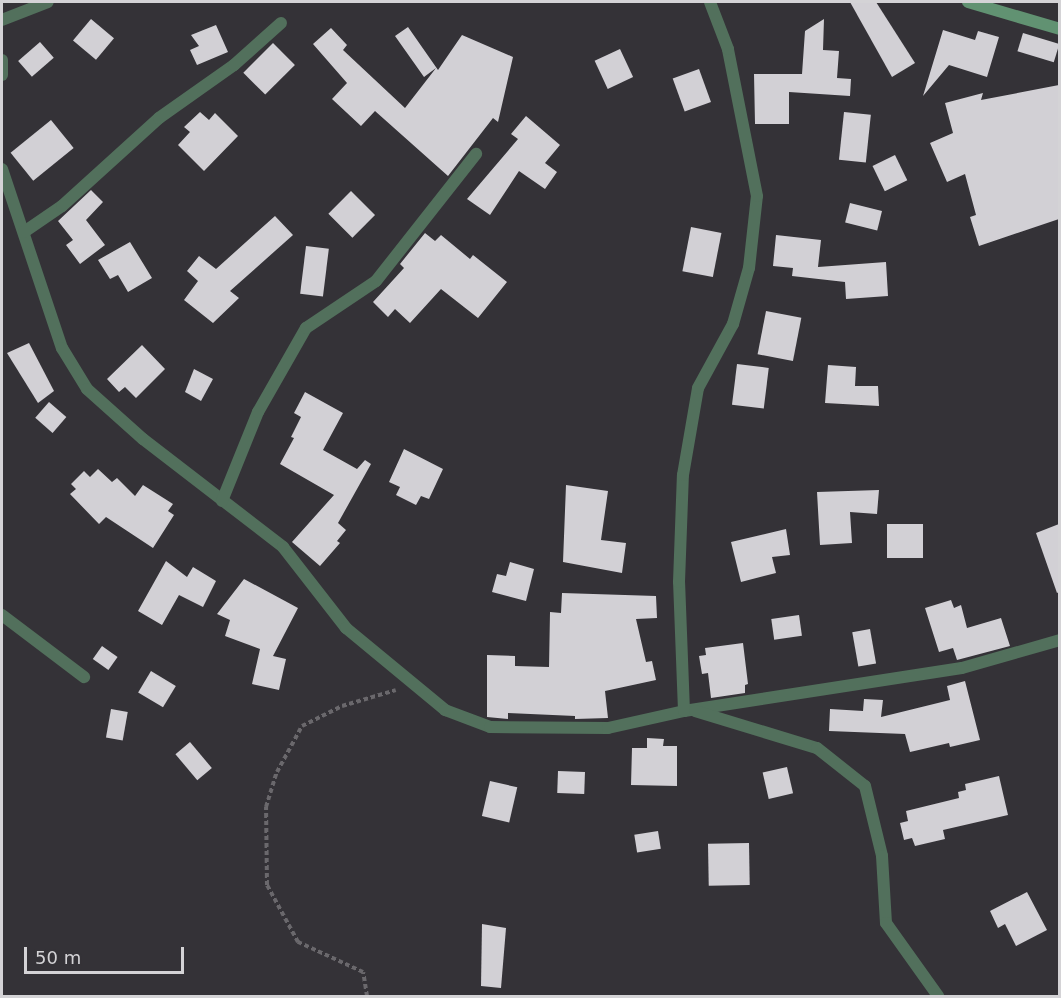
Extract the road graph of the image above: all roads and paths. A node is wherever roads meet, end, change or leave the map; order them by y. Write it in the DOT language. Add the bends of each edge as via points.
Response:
graph roads {
  1 [pos="48,2"];
  2 [pos="710,2"];
  3 [pos="968,2"];
  4 [pos="2,20"];
  5 [pos="281,23"];
  6 [pos="1059,30"];
  7 [pos="2,60"];
  8 [pos="2,75"];
  9 [pos="476,154"];
  10 [pos="2,169"];
  11 [pos="24,232"];
  12 [pos="222,501"];
  13 [pos="2,615"];
  14 [pos="1059,640"];
  15 [pos="84,677"];
  16 [pos="414,686"];
  17 [pos="687,711"];
  18 [pos="367,996"];
  19 [pos="938,996"];
  1 -- 4 [label="street"];
  2 -- 17 [label="street" via="728,49 757,196 749,268 733,324 698,388 683,475 679,582"];
  3 -- 6 [label="main road"];
  5 -- 11 [label="street" via="234,65 159,118 62,206"];
  7 -- 8 [label="street"];
  9 -- 12 [label="street" via="376,281 306,328 258,412"];
  10 -- 11 [label="street"];
  11 -- 12 [label="street" via="62,348 87,389"];
  12 -- 16 [label="street" via="283,548 346,628"];
  13 -- 15 [label="street"];
  14 -- 17 [label="street" via="962,668"];
  16 -- 17 [label="street" via="445,711 490,727 608,728"];
  16 -- 18 [label="path" via="342,706 303,726 276,772 266,807 267,885 298,942 363,972"];
  17 -- 19 [label="street" via="817,747 865,786 882,856 886,923"];
}
